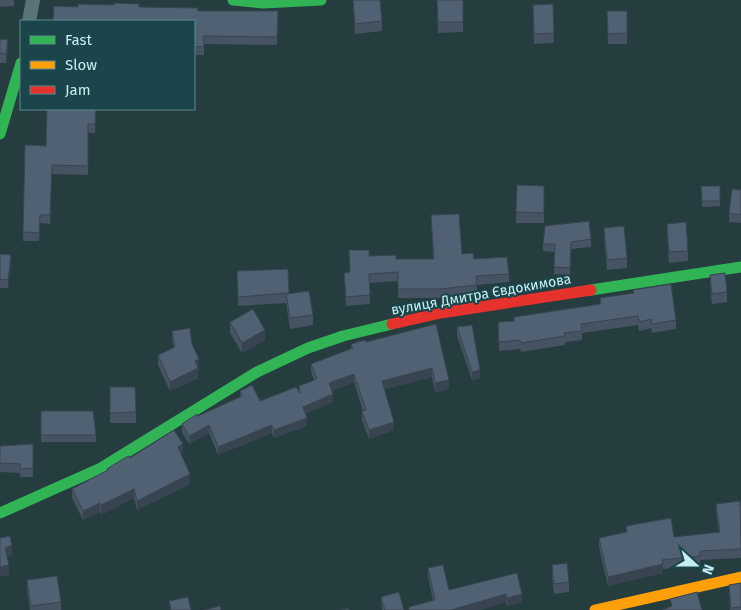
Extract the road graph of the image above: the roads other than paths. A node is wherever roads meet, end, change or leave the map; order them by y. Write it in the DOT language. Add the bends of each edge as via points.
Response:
graph roads {
  1 [pos="34,0"];
  2 [pos="233,0"];
  3 [pos="321,0"];
  4 [pos="30,20"];
  5 [pos="20,66"];
  6 [pos="0,134"];
  7 [pos="741,267"];
  8 [pos="0,513"];
  9 [pos="741,577"];
  10 [pos="595,610"];
  1 -- 4 [label="street"];
  2 -- 3 [label="street"];
  5 -- 6 [label="street"];
  7 -- 8 [label="street, вулиця Дмитра Євдокимова" via="441,313 343,336 257,372 101,468"];
  9 -- 10 [label="street"];
}
